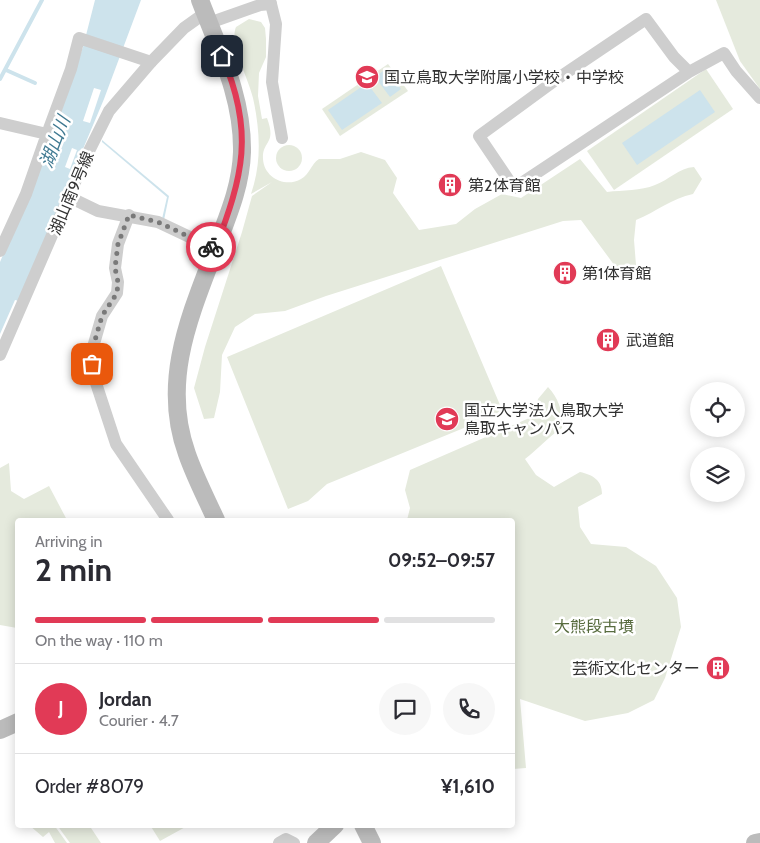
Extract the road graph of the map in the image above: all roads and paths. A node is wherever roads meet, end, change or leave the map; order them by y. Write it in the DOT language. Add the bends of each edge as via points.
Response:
graph roads {
  1 [pos="270,2"];
  2 [pos="204,12"];
  3 [pos="151,62"];
  4 [pos="689,72"];
  5 [pos="760,98"];
  6 [pos="0,123"];
  7 [pos="47,134"];
  8 [pos="282,138"];
  9 [pos="69,197"];
  10 [pos="129,215"];
  11 [pos="215,249"];
  12 [pos="0,251"];
  13 [pos="0,355"];
  14 [pos="167,518"];
  15 [pos="215,518"];
  16 [pos="15,723"];
  17 [pos="0,730"];
  18 [pos="332,828"];
  19 [pos="364,828"];
  20 [pos="760,842"];
  21 [pos="316,843"];
  22 [pos="372,843"];
  23 [pos="754,843"];
  1 -- 2 [label="street, 湖山南9号線"];
  1 -- 8 [label="street" via="276,24 272,82"];
  2 -- 3 [label="street, 湖山南9号線"];
  2 -- 11 [label="main road" via="230,73 242,130 240,179"];
  3 -- 7 [label="street" via="79,38"];
  3 -- 9 [label="street, 湖山南9号線" via="109,111"];
  4 -- 4 [label="street" via="646,19 479,136 514,188"];
  4 -- 5 [label="street" via="724,53"];
  6 -- 7 [label="street"];
  7 -- 12 [label="street" via="26,194"];
  9 -- 10 [label="street" via="98,211"];
  9 -- 13 [label="street, 湖山南9号線"];
  10 -- 11 [label="street" via="158,222"];
  10 -- 14 [label="street" via="118,244 115,268 117,293 102,316 91,354 93,374 116,444"];
  11 -- 15 [label="main road" via="180,354 176,406 186,453"];
  16 -- 17 [label="main road"];
  18 -- 21 [label="main road"];
  19 -- 22 [label="main road"];
  20 -- 23 [label="main road"];
}
